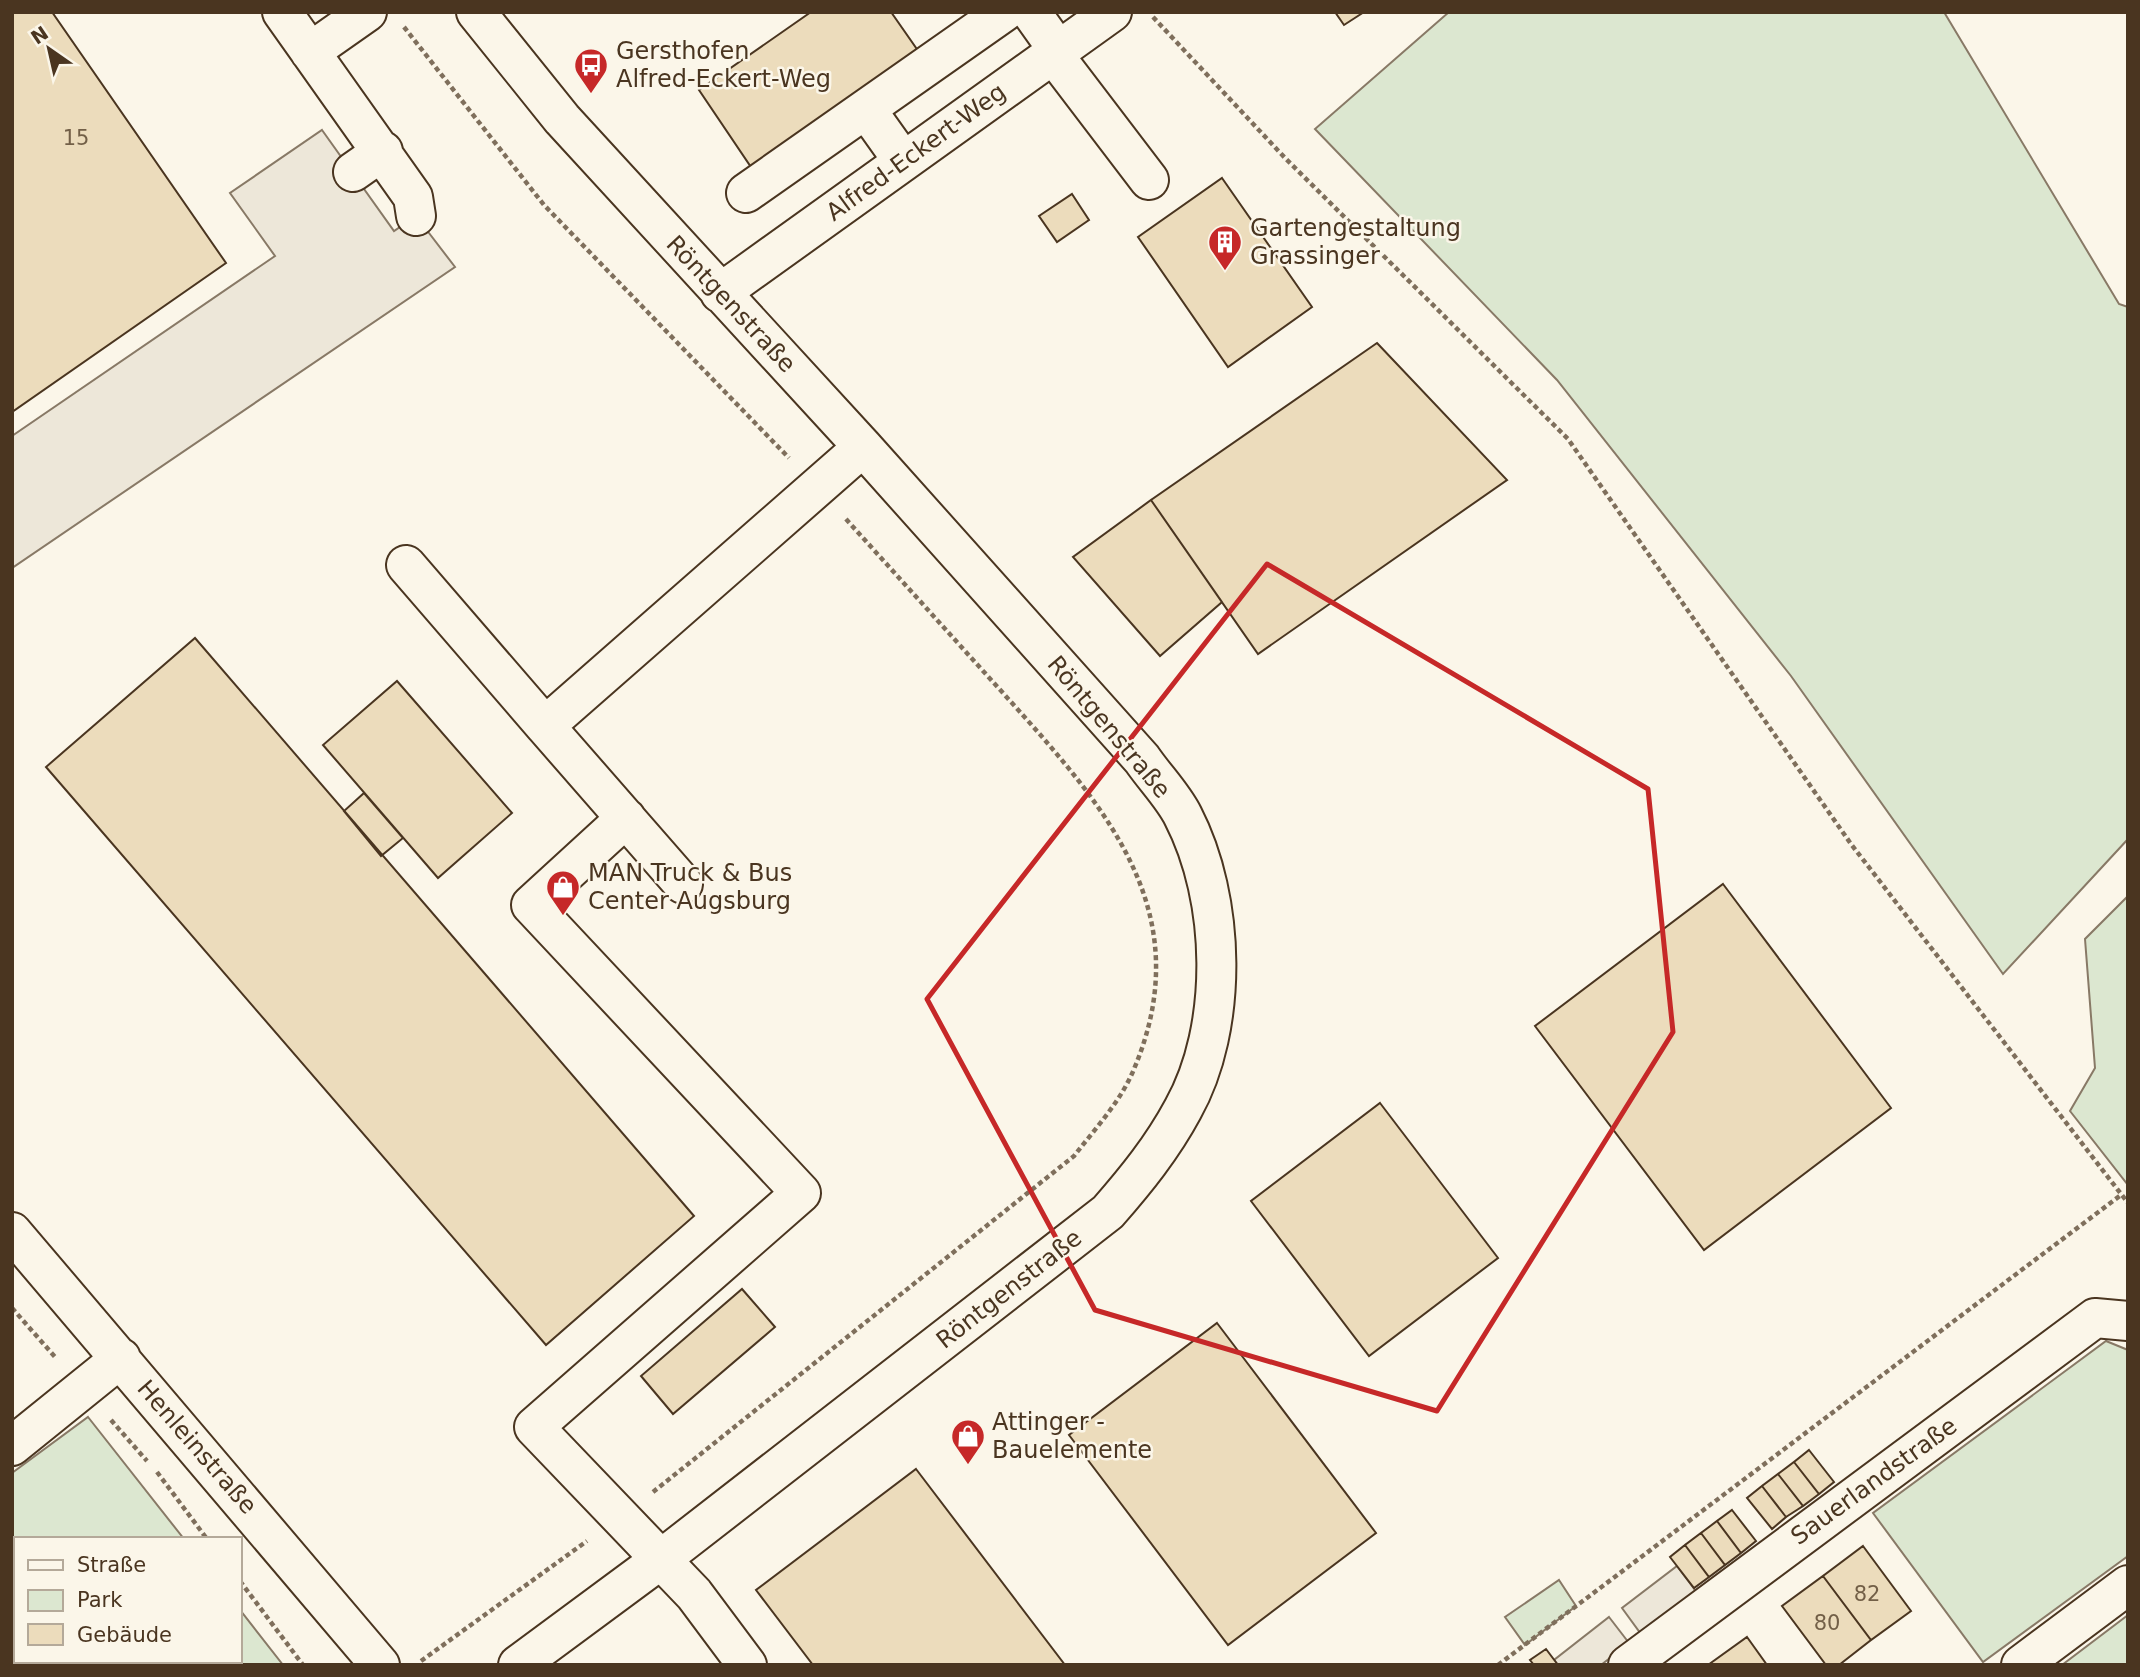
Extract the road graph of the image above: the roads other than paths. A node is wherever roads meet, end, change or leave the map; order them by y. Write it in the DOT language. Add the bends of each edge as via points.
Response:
graph roads {
  1 [pos="282,12"];
  2 [pos="476,12"];
  3 [pos="1004,12"];
  4 [pos="1031,12"];
  5 [pos="1112,12"];
  6 [pos="384,18"];
  7 [pos="310,52"];
  8 [pos="1055,52"];
  9 [pos="866,109"];
  10 [pos="903,161"];
  11 [pos="1149,180"];
  12 [pos="746,193"];
  13 [pos="416,216"];
  14 [pos="720,293"];
  15 [pos="863,447"];
  16 [pos="406,565"];
  17 [pos="545,726"];
  18 [pos="626,818"];
  19 [pos="683,884"];
  20 [pos="12,1232"];
  21 [pos="2128,1321"];
  22 [pos="121,1358"];
  23 [pos="12,1446"];
  24 [pos="660,1560"];
  25 [pos="2128,1585"];
  26 [pos="380,1665"];
  27 [pos="518,1665"];
  28 [pos="747,1665"];
  29 [pos="1628,1665"];
  30 [pos="2021,1665"];
  1 -- 7 [label="street"];
  2 -- 14 [label="street, Röntgenstraße" via="562,119"];
  3 -- 9 [label="street"];
  4 -- 8 [label="street"];
  5 -- 8 [label="street, Alfred-Eckert-Weg"];
  6 -- 7 [label="street"];
  7 -- 13 [label="street" via="368,162 413,197"];
  8 -- 10 [label="street, Alfred-Eckert-Weg"];
  8 -- 11 [label="street"];
  9 -- 10 [label="street"];
  9 -- 12 [label="street"];
  10 -- 14 [label="street, Alfred-Eckert-Weg"];
  14 -- 15 [label="street, Röntgenstraße"];
  15 -- 17 [label="street"];
  15 -- 24 [label="street, Röntgenstraße" via="1142,760 1183,815 1198,856 1217,939 1207,1051 1185,1107 1149,1164 1108,1212"];
  16 -- 17 [label="street"];
  17 -- 18 [label="street"];
  18 -- 19 [label="street"];
  18 -- 24 [label="street" via="531,905 801,1193 534,1427"];
  20 -- 22 [label="street, Henleinstraße"];
  21 -- 29 [label="street, Sauerlandstraße" via="2095,1318"];
  22 -- 23 [label="street"];
  22 -- 26 [label="street, Henleinstraße"];
  24 -- 27 [label="street, Röntgenstraße"];
  24 -- 28 [label="street" via="694,1594"];
  25 -- 30 [label="street"];
}
